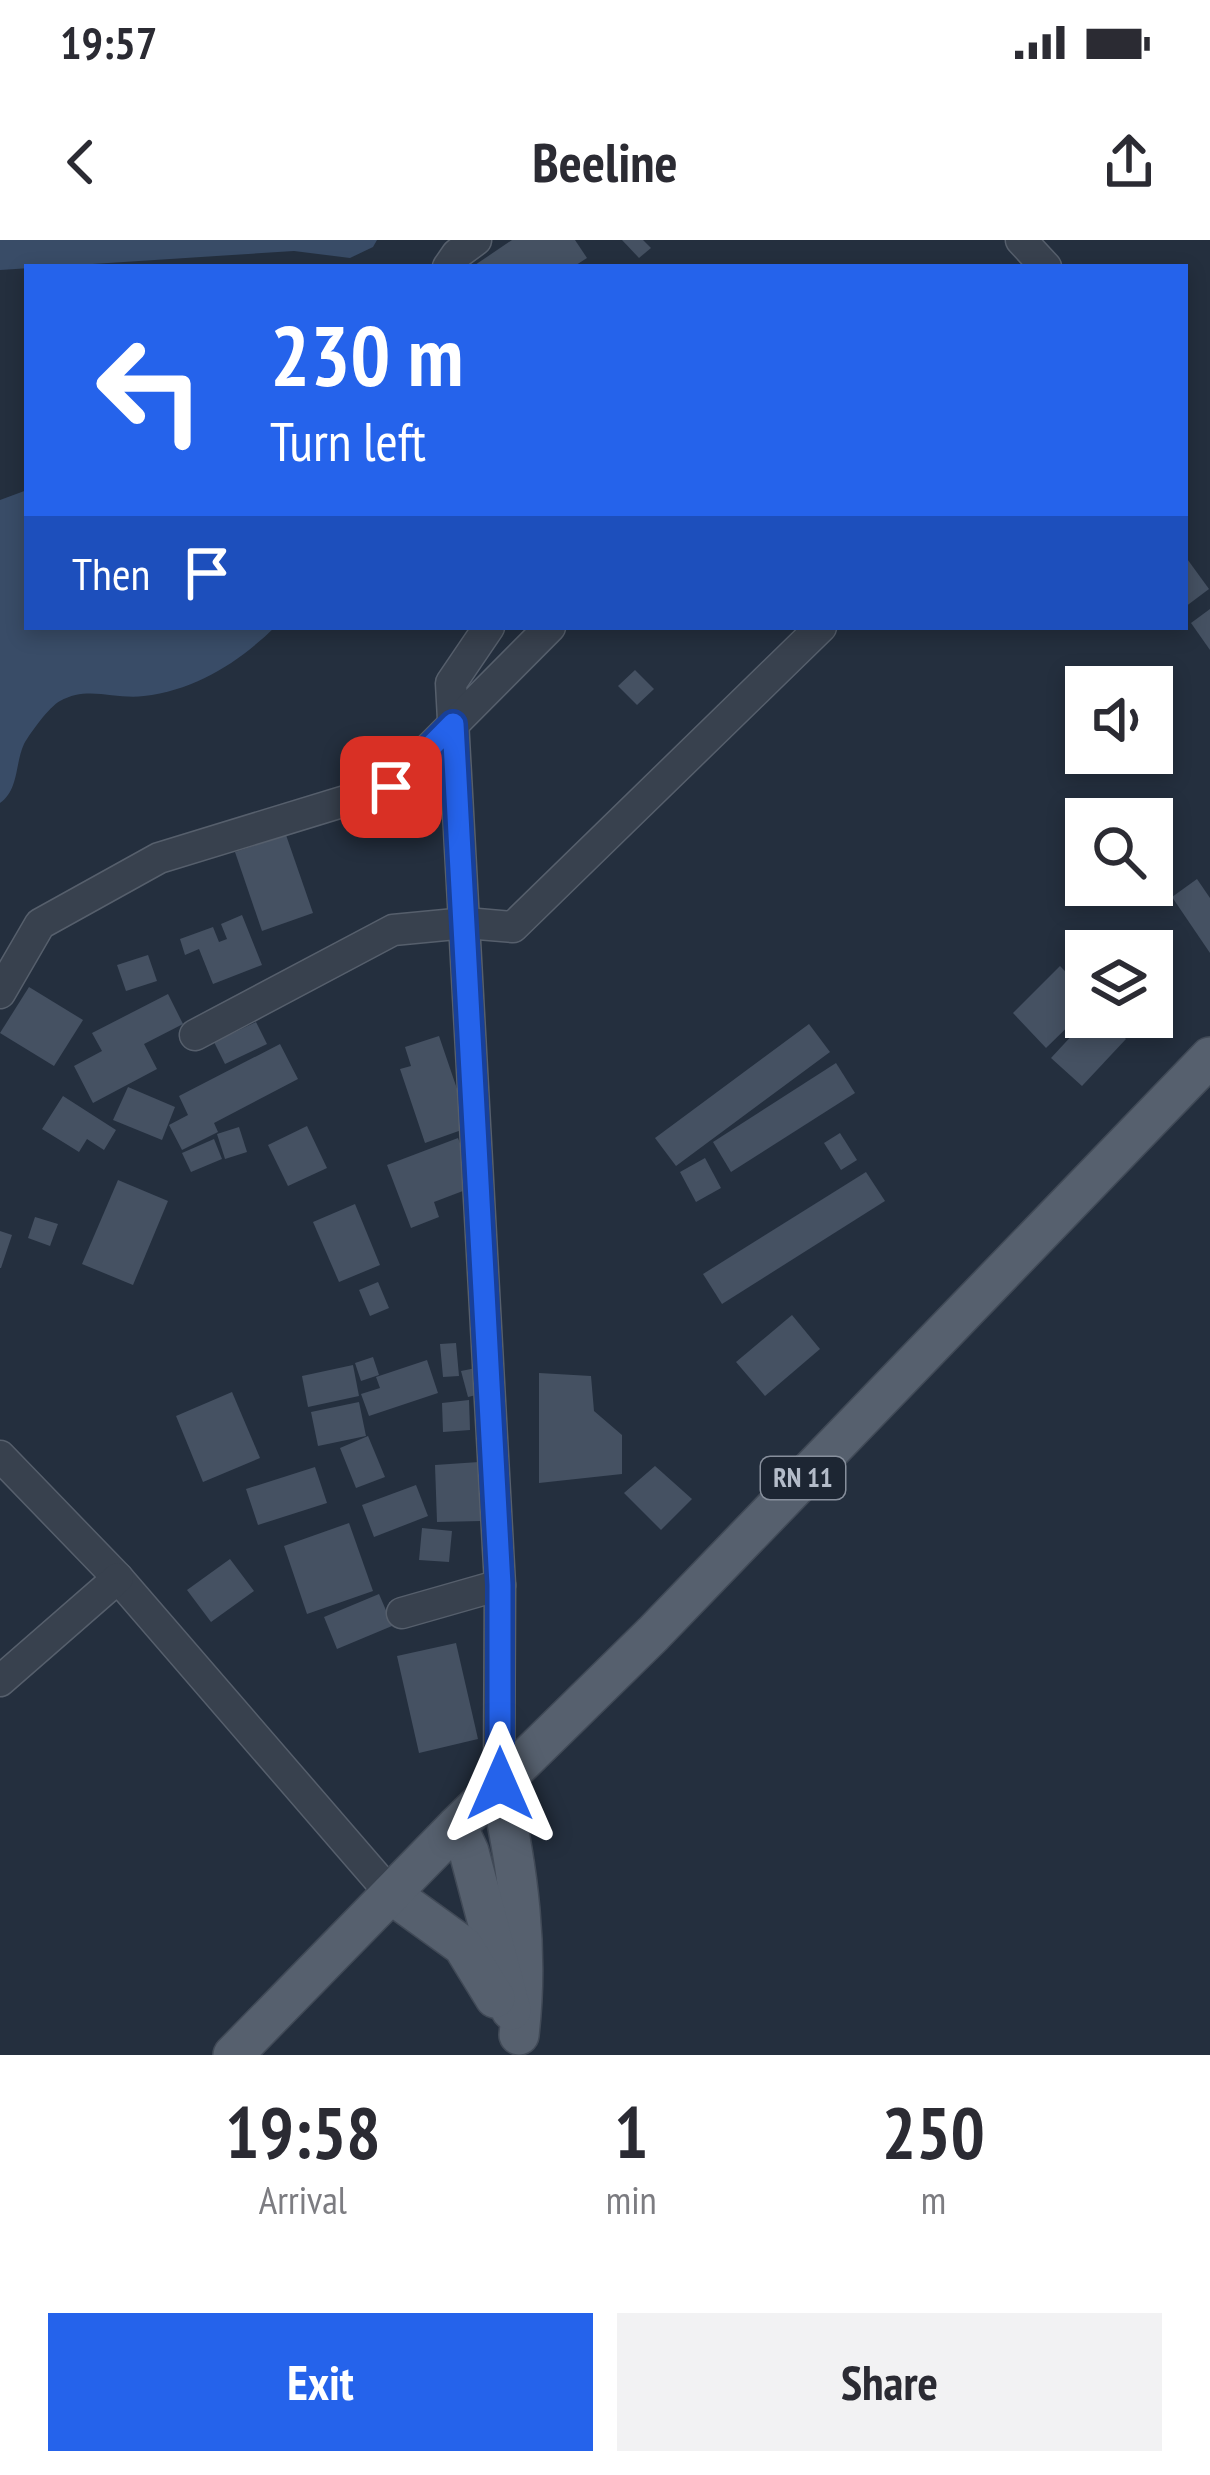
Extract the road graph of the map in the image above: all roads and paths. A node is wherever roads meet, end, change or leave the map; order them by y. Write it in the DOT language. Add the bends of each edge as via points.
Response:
graph roads {
  1 [pos="476,240"];
  2 [pos="1021,240"];
  3 [pos="450,264"];
  4 [pos="1043,264"];
  5 [pos="487,630"];
  6 [pos="547,630"];
  7 [pos="818,630"];
  8 [pos="453,724"];
  9 [pos="466,923"];
  10 [pos="0,993"];
  11 [pos="195,1034"];
  12 [pos="1210,1057"];
  13 [pos="0,1456"];
  14 [pos="118,1578"];
  15 [pos="500,1585"];
  16 [pos="402,1612"];
  17 [pos="0,1681"];
  18 [pos="500,1784"];
  19 [pos="457,1826"];
  20 [pos="391,1894"];
  21 [pos="523,2047"];
  22 [pos="233,2055"];
  1 -- 3 [label="street"];
  2 -- 4 [label="street"];
  5 -- 8 [label="street" via="451,683"];
  6 -- 8 [label="street"];
  7 -- 9 [label="street" via="513,927"];
  8 -- 9 [label="street"];
  8 -- 10 [label="street" via="391,787 159,858 40,925"];
  9 -- 11 [label="street" via="393,930"];
  9 -- 15 [label="street"];
  12 -- 18 [label="main road, RN 11"];
  13 -- 14 [label="street"];
  14 -- 17 [label="street"];
  14 -- 20 [label="street"];
  15 -- 16 [label="street"];
  15 -- 18 [label="street"];
  18 -- 19 [label="main road, RN 11"];
  18 -- 21 [label="main road" via="521,1916"];
  19 -- 20 [label="main road, RN 11"];
  19 -- 21 [label="main road"];
  20 -- 21 [label="main road" via="463,1946"];
  20 -- 22 [label="main road, RN 11"];
}
